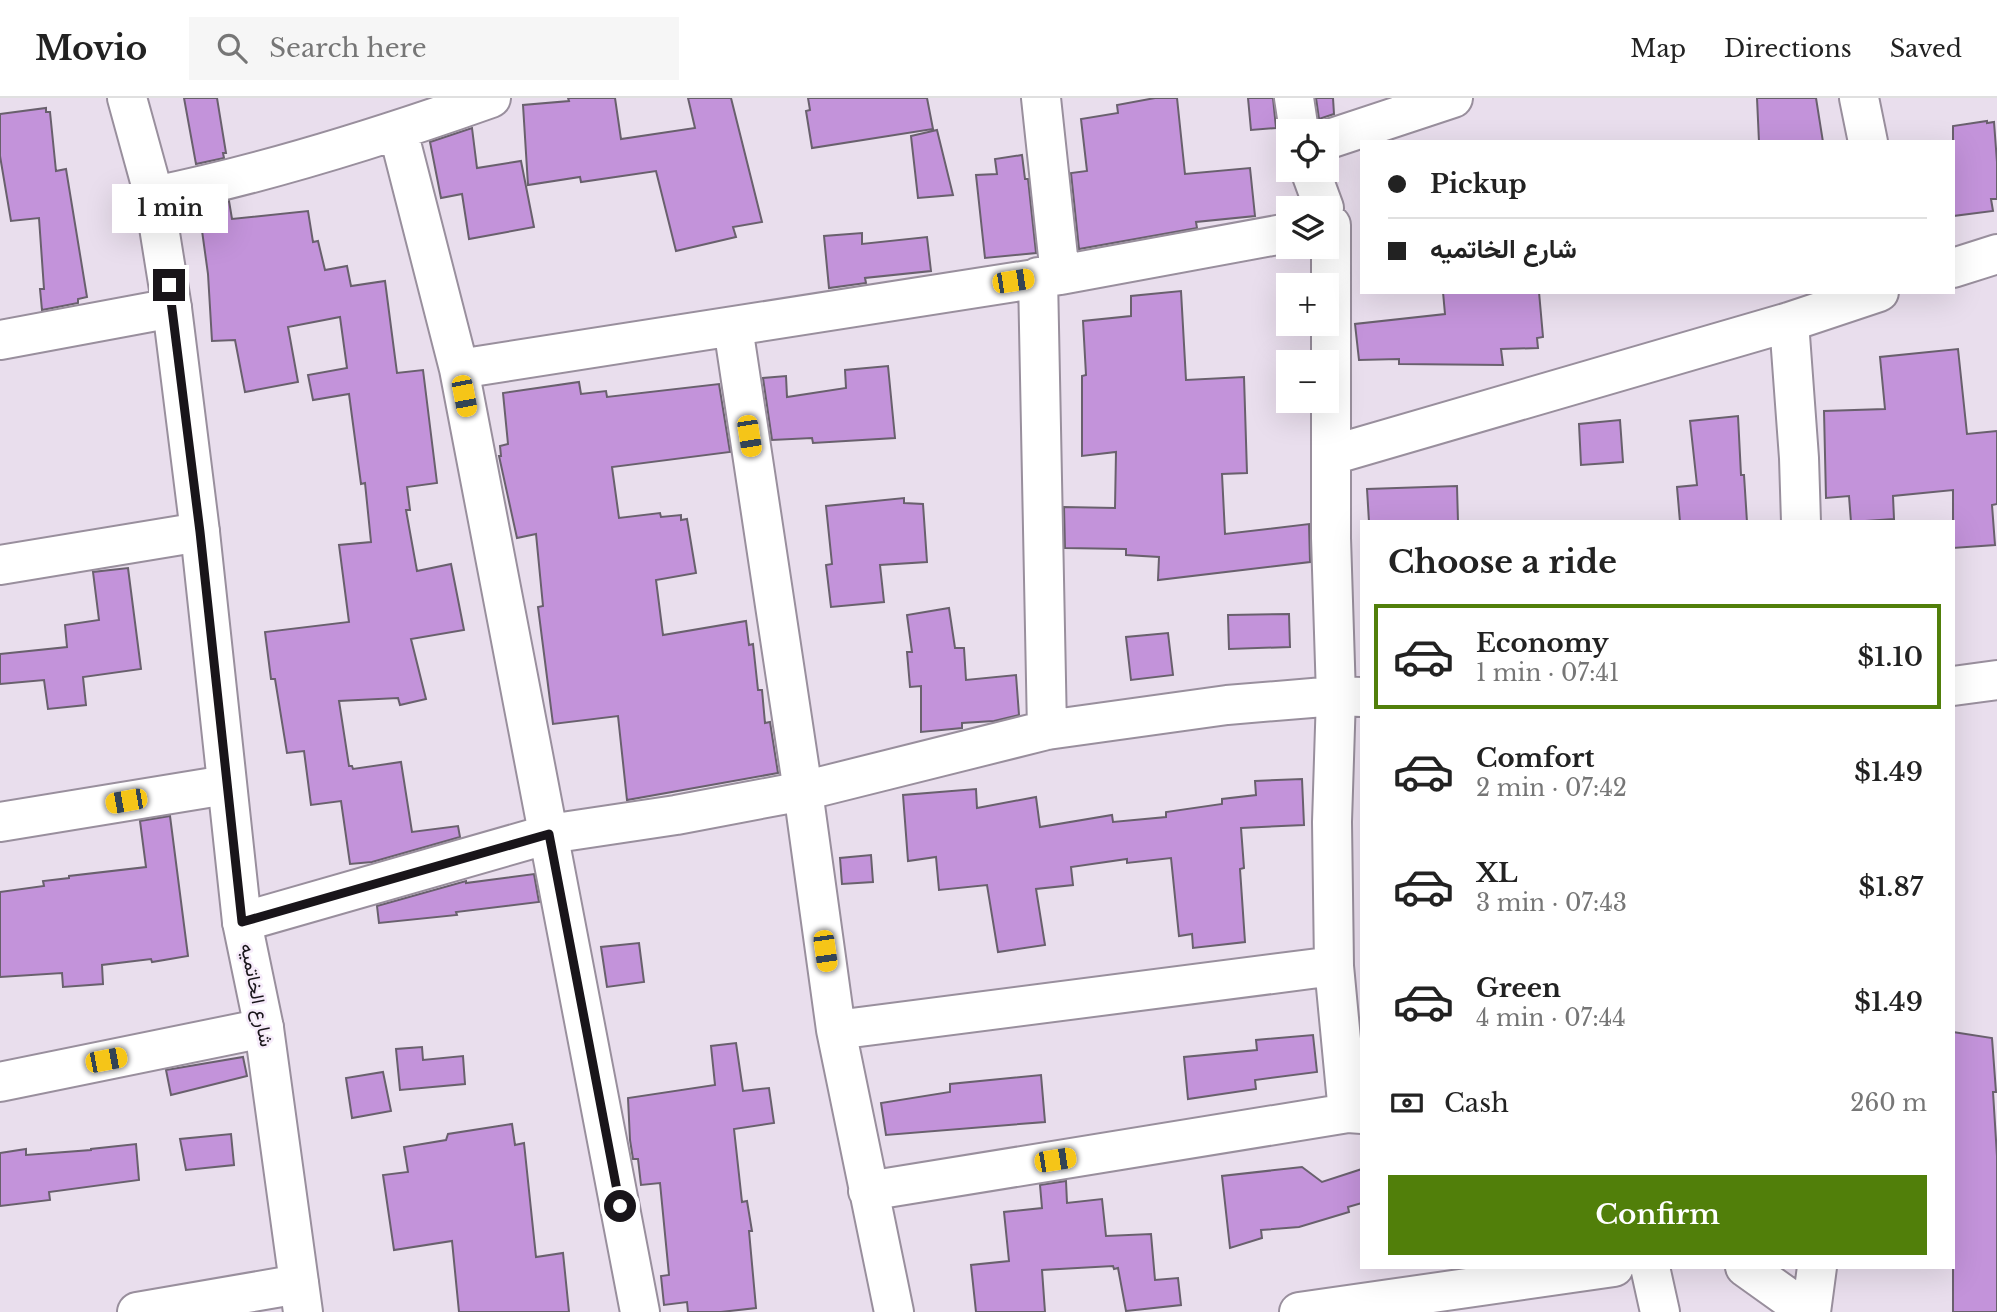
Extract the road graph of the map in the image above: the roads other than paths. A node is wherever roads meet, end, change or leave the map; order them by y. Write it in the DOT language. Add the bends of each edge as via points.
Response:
graph roads {
  1 [pos="127,98"];
  2 [pos="491,98"];
  3 [pos="1041,98"];
  4 [pos="1294,98"];
  5 [pos="1453,98"];
  6 [pos="1859,98"];
  7 [pos="1297,119"];
  8 [pos="398,131"];
  9 [pos="1339,136"];
  10 [pos="1868,140"];
  11 [pos="154,196"];
  12 [pos="1276,235"];
  13 [pos="1997,254"];
  14 [pos="1328,259"];
  15 [pos="1955,267"];
  16 [pos="1049,276"];
  17 [pos="1874,294"];
  18 [pos="172,308"];
  19 [pos="1789,322"];
  20 [pos="733,327"];
  21 [pos="0,340"];
  22 [pos="459,369"];
  23 [pos="1332,455"];
  24 [pos="1801,520"];
  25 [pos="200,532"];
  26 [pos="0,565"];
  27 [pos="1997,680"];
  28 [pos="1955,686"];
  29 [pos="1349,696"];
  30 [pos="1046,730"];
  31 [pos="226,785"];
  32 [pos="803,791"];
  33 [pos="0,822"];
  34 [pos="549,834"];
  35 [pos="242,922"];
  36 [pos="1334,966"];
  37 [pos="264,1028"];
  38 [pos="836,1030"];
  39 [pos="0,1082"];
  40 [pos="1355,1113"];
  41 [pos="868,1191"];
  42 [pos="1603,1269"];
  43 [pos="1650,1269"];
  44 [pos="1748,1269"];
  45 [pos="1817,1269"];
  46 [pos="301,1298"];
  47 [pos="1403,1305"];
  48 [pos="136,1312"];
  49 [pos="640,1312"];
  50 [pos="894,1312"];
  51 [pos="1299,1312"];
  52 [pos="1660,1312"];
  53 [pos="1810,1312"];
  1 -- 11 [label="street, شارع الخاتميه"];
  2 -- 8 [label="street"];
  3 -- 16 [label="street"];
  4 -- 7 [label="street"];
  5 -- 9 [label="street"];
  6 -- 10 [label="street"];
  8 -- 11 [label="street"];
  8 -- 22 [label="street"];
  11 -- 18 [label="street, شارع الخاتميه"];
  12 -- 16 [label="street"];
  13 -- 15 [label="street"];
  14 -- 23 [label="street"];
  16 -- 20 [label="street"];
  16 -- 30 [label="street"];
  17 -- 19 [label="street"];
  18 -- 21 [label="street"];
  18 -- 25 [label="street, شارع الخاتميه"];
  19 -- 23 [label="street"];
  19 -- 24 [label="street"];
  20 -- 22 [label="street"];
  20 -- 32 [label="street"];
  22 -- 34 [label="street"];
  23 -- 29 [label="street" via="1331,538"];
  25 -- 26 [label="street"];
  25 -- 31 [label="street, شارع الخاتميه"];
  27 -- 28 [label="street"];
  29 -- 30 [label="street" via="1227,705"];
  29 -- 36 [label="street" via="1332,822"];
  30 -- 32 [label="street"];
  31 -- 33 [label="street"];
  31 -- 35 [label="street, شارع الخاتميه"];
  32 -- 34 [label="street"];
  32 -- 38 [label="street"];
  34 -- 35 [label="street"];
  34 -- 49 [label="street"];
  35 -- 37 [label="street, شارع الخاتميه"];
  36 -- 38 [label="street"];
  36 -- 40 [label="street"];
  37 -- 39 [label="street"];
  37 -- 46 [label="street, شارع الخاتميه"];
  38 -- 41 [label="street"];
  40 -- 41 [label="street"];
  41 -- 50 [label="street"];
  42 -- 47 [label="street"];
  43 -- 52 [label="street"];
  44 -- 53 [label="street"];
  45 -- 53 [label="street"];
  46 -- 48 [label="street"];
  47 -- 51 [label="street"];
}
